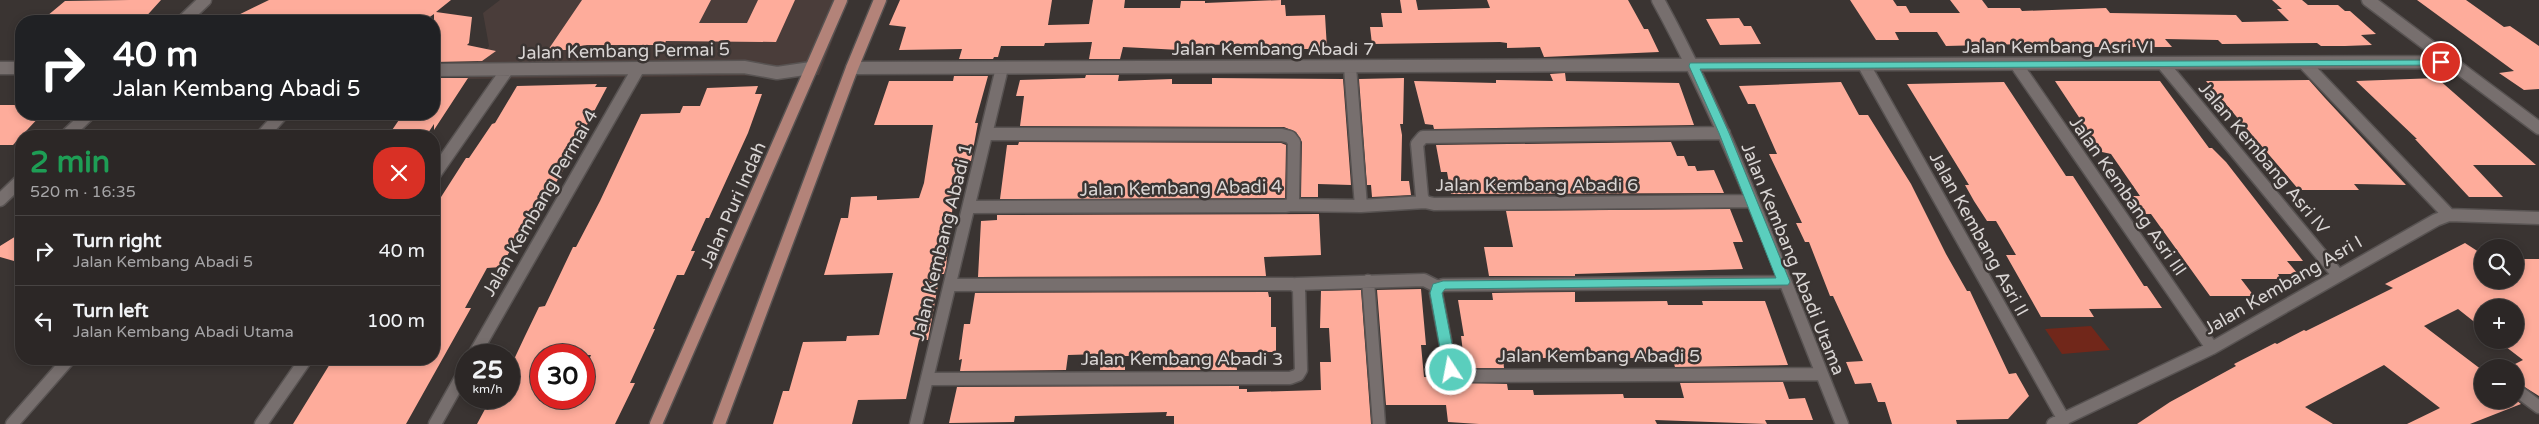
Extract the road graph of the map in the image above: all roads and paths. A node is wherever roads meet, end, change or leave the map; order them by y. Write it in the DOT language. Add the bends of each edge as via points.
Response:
graph roads {
  1 [pos="205,0"];
  2 [pos="841,0"];
  3 [pos="880,0"];
  4 [pos="1658,0"];
  5 [pos="2368,0"];
  6 [pos="189,15"];
  7 [pos="2452,62"];
  8 [pos="2016,64"];
  9 [pos="2163,64"];
  10 [pos="2305,64"];
  11 [pos="1864,65"];
  12 [pos="1694,66"];
  13 [pos="1350,67"];
  14 [pos="0,68"];
  15 [pos="15,68"];
  16 [pos="811,68"];
  17 [pos="852,68"];
  18 [pos="1002,68"];
  19 [pos="638,69"];
  20 [pos="440,70"];
  21 [pos="507,70"];
  22 [pos="83,120"];
  23 [pos="277,120"];
  24 [pos="2539,128"];
  25 [pos="72,130"];
  26 [pos="267,130"];
  27 [pos="1724,133"];
  28 [pos="986,134"];
  29 [pos="440,166"];
  30 [pos="15,186"];
  31 [pos="0,200"];
  32 [pos="1751,201"];
  33 [pos="1425,202"];
  34 [pos="1291,205"];
  35 [pos="1361,206"];
  36 [pos="968,207"];
  37 [pos="2449,215"];
  38 [pos="2539,218"];
  39 [pos="2338,274"];
  40 [pos="1368,281"];
  41 [pos="1784,282"];
  42 [pos="1296,284"];
  43 [pos="950,285"];
  44 [pos="1438,287"];
  45 [pos="480,344"];
  46 [pos="2212,348"];
  47 [pos="64,365"];
  48 [pos="302,365"];
  49 [pos="1821,374"];
  50 [pos="927,379"];
  51 [pos="455,388"];
  52 [pos="2524,396"];
  53 [pos="2539,407"];
  54 [pos="2058,422"];
  55 [pos="12,424"];
  56 [pos="261,424"];
  57 [pos="434,424"];
  58 [pos="656,424"];
  59 [pos="719,424"];
  60 [pos="916,424"];
  61 [pos="1379,424"];
  62 [pos="1842,424"];
  1 -- 6 [label="street"];
  2 -- 16 [label="main road, Jalan Puri Indah"];
  3 -- 17 [label="main road"];
  4 -- 12 [label="street, Jalan Kembang Abadi Utama"];
  5 -- 7 [label="street"];
  7 -- 10 [label="street, Jalan Kembang Asri VI"];
  7 -- 24 [label="street"];
  8 -- 9 [label="street, Jalan Kembang Asri VI"];
  8 -- 11 [label="street, Jalan Kembang Asri VI"];
  8 -- 46 [label="street, Jalan Kembang Asri III"];
  9 -- 10 [label="street, Jalan Kembang Asri VI"];
  9 -- 39 [label="street, Jalan Kembang Asri IV"];
  10 -- 37 [label="street"];
  11 -- 12 [label="street, Jalan Kembang Asri VI"];
  11 -- 54 [label="street, Jalan Kembang Asri II"];
  12 -- 13 [label="street, Jalan Kembang Abadi 7"];
  12 -- 27 [label="street, Jalan Kembang Abadi Utama"];
  13 -- 18 [label="street, Jalan Kembang Abadi 7"];
  13 -- 35 [label="street"];
  14 -- 15 [label="street"];
  16 -- 19 [label="street, Jalan Kembang Permai 5" via="788,72 744,67"];
  16 -- 58 [label="main road, Jalan Puri Indah"];
  17 -- 18 [label="street, Jalan Kembang Abadi 7"];
  17 -- 59 [label="main road"];
  18 -- 28 [label="street, Jalan Kembang Abadi 1"];
  19 -- 21 [label="street, Jalan Kembang Permai 5"];
  19 -- 45 [label="street, Jalan Kembang Permai 4"];
  20 -- 21 [label="street, Jalan Kembang Permai 5"];
  21 -- 29 [label="street"];
  22 -- 25 [label="street"];
  23 -- 26 [label="street"];
  27 -- 32 [label="street, Jalan Kembang Abadi Utama"];
  27 -- 33 [label="street, Jalan Kembang Abadi 6" via="1423,137 1417,144"];
  28 -- 34 [label="street, Jalan Kembang Abadi 4" via="1287,136 1294,142"];
  28 -- 36 [label="street, Jalan Kembang Abadi 1"];
  30 -- 31 [label="street"];
  32 -- 33 [label="street, Jalan Kembang Abadi 6"];
  32 -- 41 [label="street, Jalan Kembang Abadi Utama"];
  33 -- 35 [label="street"];
  34 -- 35 [label="street"];
  34 -- 36 [label="street, Jalan Kembang Abadi 4"];
  36 -- 43 [label="street, Jalan Kembang Abadi 1"];
  37 -- 38 [label="street, Jalan Kembang Asri I"];
  37 -- 39 [label="street, Jalan Kembang Asri I"];
  39 -- 46 [label="street, Jalan Kembang Asri I"];
  40 -- 42 [label="street"];
  40 -- 44 [label="street" via="1424,280"];
  40 -- 61 [label="street"];
  41 -- 44 [label="street"];
  41 -- 49 [label="street, Jalan Kembang Abadi Utama"];
  42 -- 43 [label="street"];
  42 -- 50 [label="street, Jalan Kembang Abadi 3" via="1299,289 1300,370 1295,377"];
  43 -- 50 [label="street, Jalan Kembang Abadi 1"];
  44 -- 49 [label="street, Jalan Kembang Abadi 5" via="1436,293 1451,370 1458,376"];
  46 -- 54 [label="street, Jalan Kembang Asri I"];
  47 -- 55 [label="street"];
  48 -- 56 [label="street"];
  49 -- 62 [label="street, Jalan Kembang Abadi Utama"];
  50 -- 60 [label="street, Jalan Kembang Abadi 1"];
  51 -- 57 [label="street"];
  52 -- 53 [label="street"];
}
